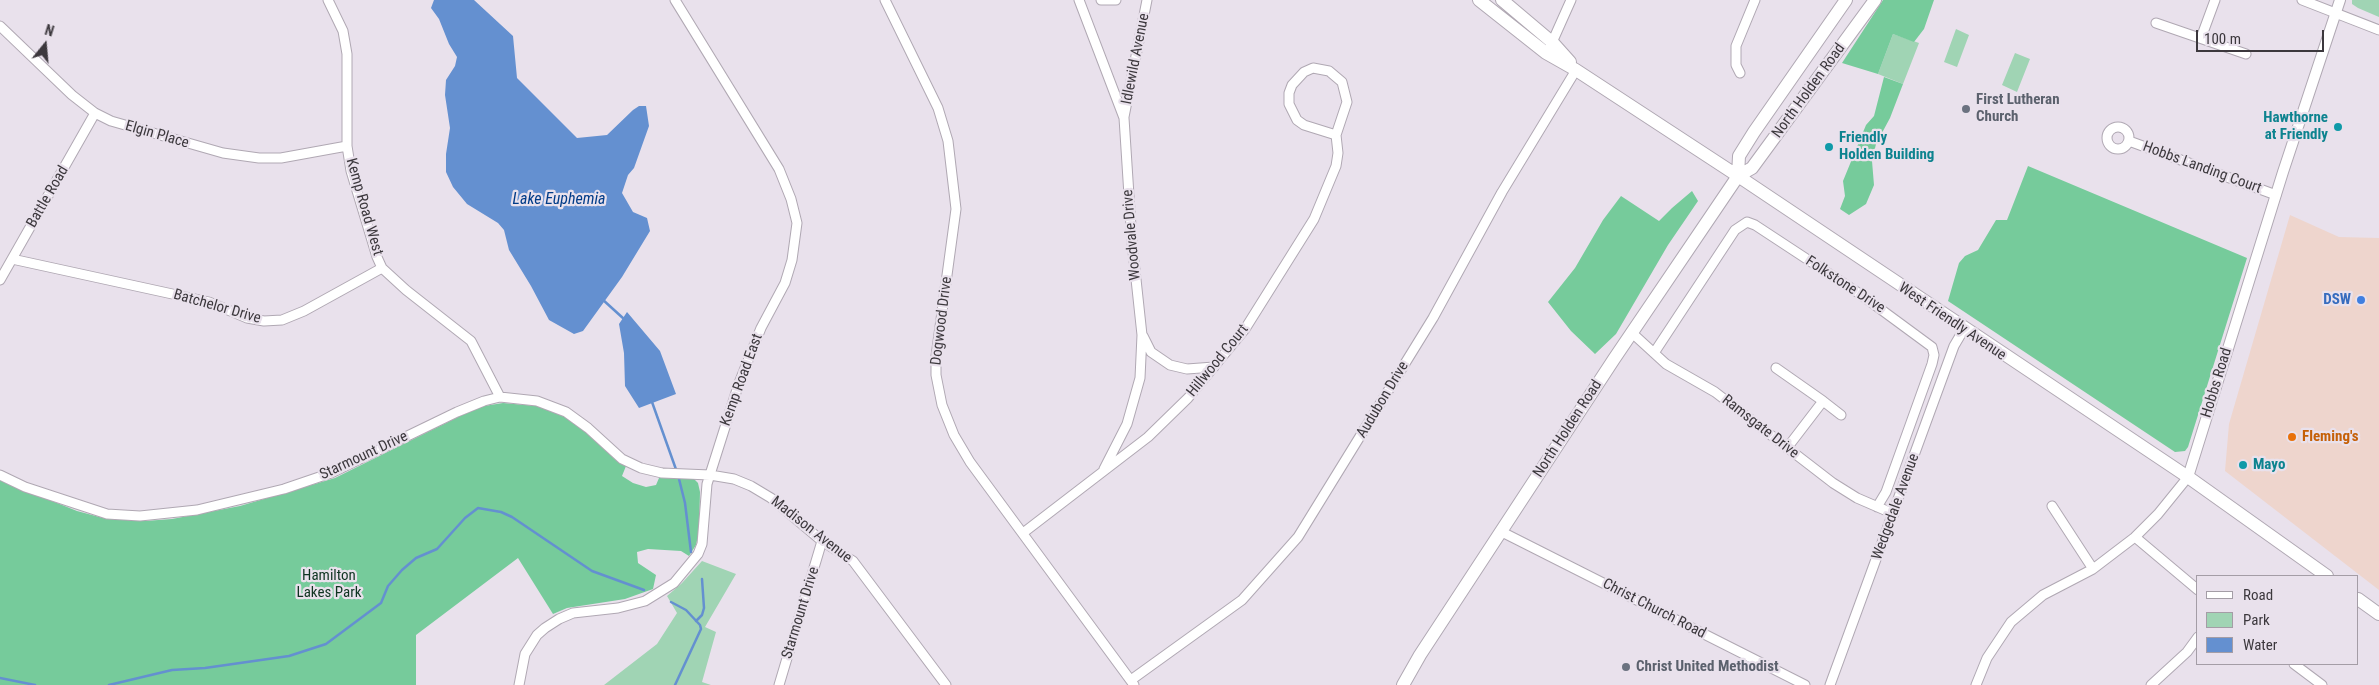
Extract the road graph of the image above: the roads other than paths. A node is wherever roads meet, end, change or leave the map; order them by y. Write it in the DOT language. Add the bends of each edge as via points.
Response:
graph roads {
  1 [pos="328,0"];
  2 [pos="675,0"];
  3 [pos="885,0"];
  4 [pos="1078,0"];
  5 [pos="1102,0"];
  6 [pos="1116,0"];
  7 [pos="1147,0"];
  8 [pos="1479,0"];
  9 [pos="1502,0"];
  10 [pos="1570,0"];
  11 [pos="1755,0"];
  12 [pos="1846,0"];
  13 [pos="1875,0"];
  14 [pos="2215,0"];
  15 [pos="2302,0"];
  16 [pos="2340,0"];
  17 [pos="2336,12"];
  18 [pos="2156,23"];
  19 [pos="0,26"];
  20 [pos="2379,30"];
  21 [pos="2201,38"];
  22 [pos="1549,48"];
  23 [pos="2246,54"];
  24 [pos="1576,70"];
  25 [pos="1740,73"];
  26 [pos="95,113"];
  27 [pos="1124,118"];
  28 [pos="1336,135"];
  29 [pos="2129,141"];
  30 [pos="347,146"];
  31 [pos="1738,176"];
  32 [pos="2276,195"];
  33 [pos="12,259"];
  34 [pos="382,268"];
  35 [pos="0,280"];
  36 [pos="1964,329"];
  37 [pos="1632,332"];
  38 [pos="1142,335"];
  39 [pos="1654,353"];
  40 [pos="1214,367"];
  41 [pos="1776,368"];
  42 [pos="500,398"];
  43 [pos="1822,401"];
  44 [pos="1841,415"];
  45 [pos="1787,448"];
  46 [pos="1103,472"];
  47 [pos="710,474"];
  48 [pos="0,475"];
  49 [pos="2188,477"];
  50 [pos="2052,506"];
  51 [pos="1878,507"];
  52 [pos="1894,514"];
  53 [pos="1023,532"];
  54 [pos="1502,532"];
  55 [pos="2135,536"];
  56 [pos="822,540"];
  57 [pos="2093,569"];
  58 [pos="2326,575"];
  59 [pos="2196,588"];
  60 [pos="2359,600"];
  61 [pos="2379,614"];
  62 [pos="2196,641"];
  63 [pos="2295,665"];
  64 [pos="1133,683"];
  65 [pos="519,685"];
  66 [pos="779,685"];
  67 [pos="946,685"];
  68 [pos="1403,685"];
  69 [pos="1806,685"];
  70 [pos="1830,685"];
  71 [pos="1976,685"];
  72 [pos="2151,685"];
  73 [pos="2322,685"];
  1 -- 30 [label="street, Kemp Road West" via="343,30 347,54"];
  2 -- 47 [label="street, Kemp Road East" via="779,169 797,223 785,283 761,328 739,383"];
  3 -- 53 [label="street, Dogwood Drive" via="938,108 948,141 956,209 936,356 942,405 970,462"];
  4 -- 27 [label="street, Woodvale Drive"];
  5 -- 6 [label="street"];
  7 -- 27 [label="street, Idlewild Avenue"];
  8 -- 22 [label="main road, West Friendly Avenue"];
  9 -- 22 [label="main road, West Friendly Avenue"];
  10 -- 22 [label="street"];
  11 -- 25 [label="street" via="1736,46 1736,65"];
  12 -- 31 [label="main road, North Holden Road" via="1739,156"];
  13 -- 31 [label="main road, North Holden Road" via="1752,168"];
  14 -- 21 [label="street"];
  15 -- 17 [label="street"];
  16 -- 17 [label="street, Hobbs Road"];
  17 -- 20 [label="street"];
  17 -- 32 [label="street, Hobbs Road"];
  18 -- 21 [label="street"];
  19 -- 26 [label="street, Elgin Place"];
  21 -- 23 [label="street"];
  22 -- 24 [label="main road, West Friendly Avenue"];
  24 -- 31 [label="main road, West Friendly Avenue"];
  24 -- 64 [label="street, Audubon Drive" via="1502,192 1433,318 1298,537 1242,600"];
  26 -- 30 [label="street, Elgin Place" via="157,135 223,153 259,158 281,158"];
  26 -- 33 [label="street, Battle Road"];
  27 -- 38 [label="street, Woodvale Drive"];
  28 -- 28 [label="street, Hillwood Court" via="1347,102 1342,82 1329,71 1313,68 1304,72 1292,85 1288,94 1292,112 1304,125"];
  28 -- 40 [label="street, Hillwood Court" via="1336,166 1314,220 1245,330"];
  29 -- 32 [label="street, Hobbs Landing Court"];
  30 -- 34 [label="street, Kemp Road West" via="363,214"];
  31 -- 36 [label="main road, West Friendly Avenue"];
  31 -- 37 [label="main road, North Holden Road"];
  32 -- 49 [label="street, Hobbs Road"];
  33 -- 34 [label="street, Batchelor Drive" via="209,302 247,318 264,321 282,320 304,311"];
  33 -- 35 [label="street, Battle Road"];
  34 -- 42 [label="street, Kemp Road West" via="471,341"];
  36 -- 49 [label="main road, West Friendly Avenue"];
  36 -- 52 [label="street, Wedgedale Avenue" via="1954,346"];
  37 -- 39 [label="street, Ramsgate Drive"];
  37 -- 54 [label="main road, North Holden Road"];
  38 -- 40 [label="street" via="1151,352 1170,365 1187,369"];
  38 -- 46 [label="street, Woodvale Drive" via="1140,378 1127,424"];
  39 -- 45 [label="street, Ramsgate Drive" via="1666,364 1715,392"];
  39 -- 51 [label="street, Folkstone Drive" via="1735,230 1748,222 1860,294 1932,346 1934,355"];
  40 -- 46 [label="street, Hillwood Court" via="1148,437"];
  41 -- 43 [label="street"];
  42 -- 47 [label="street, Starmount Drive" via="537,401 566,412 622,458 641,468 670,474"];
  42 -- 48 [label="street, Starmount Drive" via="457,412 331,473 284,489 197,510 140,516 107,514 33,490"];
  43 -- 44 [label="street"];
  43 -- 45 [label="street"];
  45 -- 51 [label="street, Ramsgate Drive" via="1833,483"];
  46 -- 53 [label="street, Hillwood Court"];
  47 -- 56 [label="street, Madison Avenue" via="751,486 771,498"];
  47 -- 65 [label="street, Kemp Road East" via="702,544 685,572 645,601 574,613 550,625 538,635 525,654"];
  49 -- 55 [label="street, Hobbs Road"];
  49 -- 58 [label="main road, West Friendly Avenue"];
  50 -- 57 [label="street"];
  51 -- 52 [label="street, Ramsgate Drive"];
  52 -- 70 [label="street, Wedgedale Avenue"];
  53 -- 64 [label="street, Dogwood Drive"];
  54 -- 68 [label="main road, North Holden Road"];
  54 -- 69 [label="street, Christ Church Road"];
  55 -- 57 [label="street, Hobbs Road"];
  55 -- 59 [label="street"];
  56 -- 66 [label="street, Starmount Drive"];
  56 -- 67 [label="street, Madison Avenue" via="853,561"];
  57 -- 71 [label="street, Hobbs Road" via="2043,595 2011,622 1987,658"];
  60 -- 61 [label="main road"];
  62 -- 72 [label="street"];
  63 -- 73 [label="street"];
}
